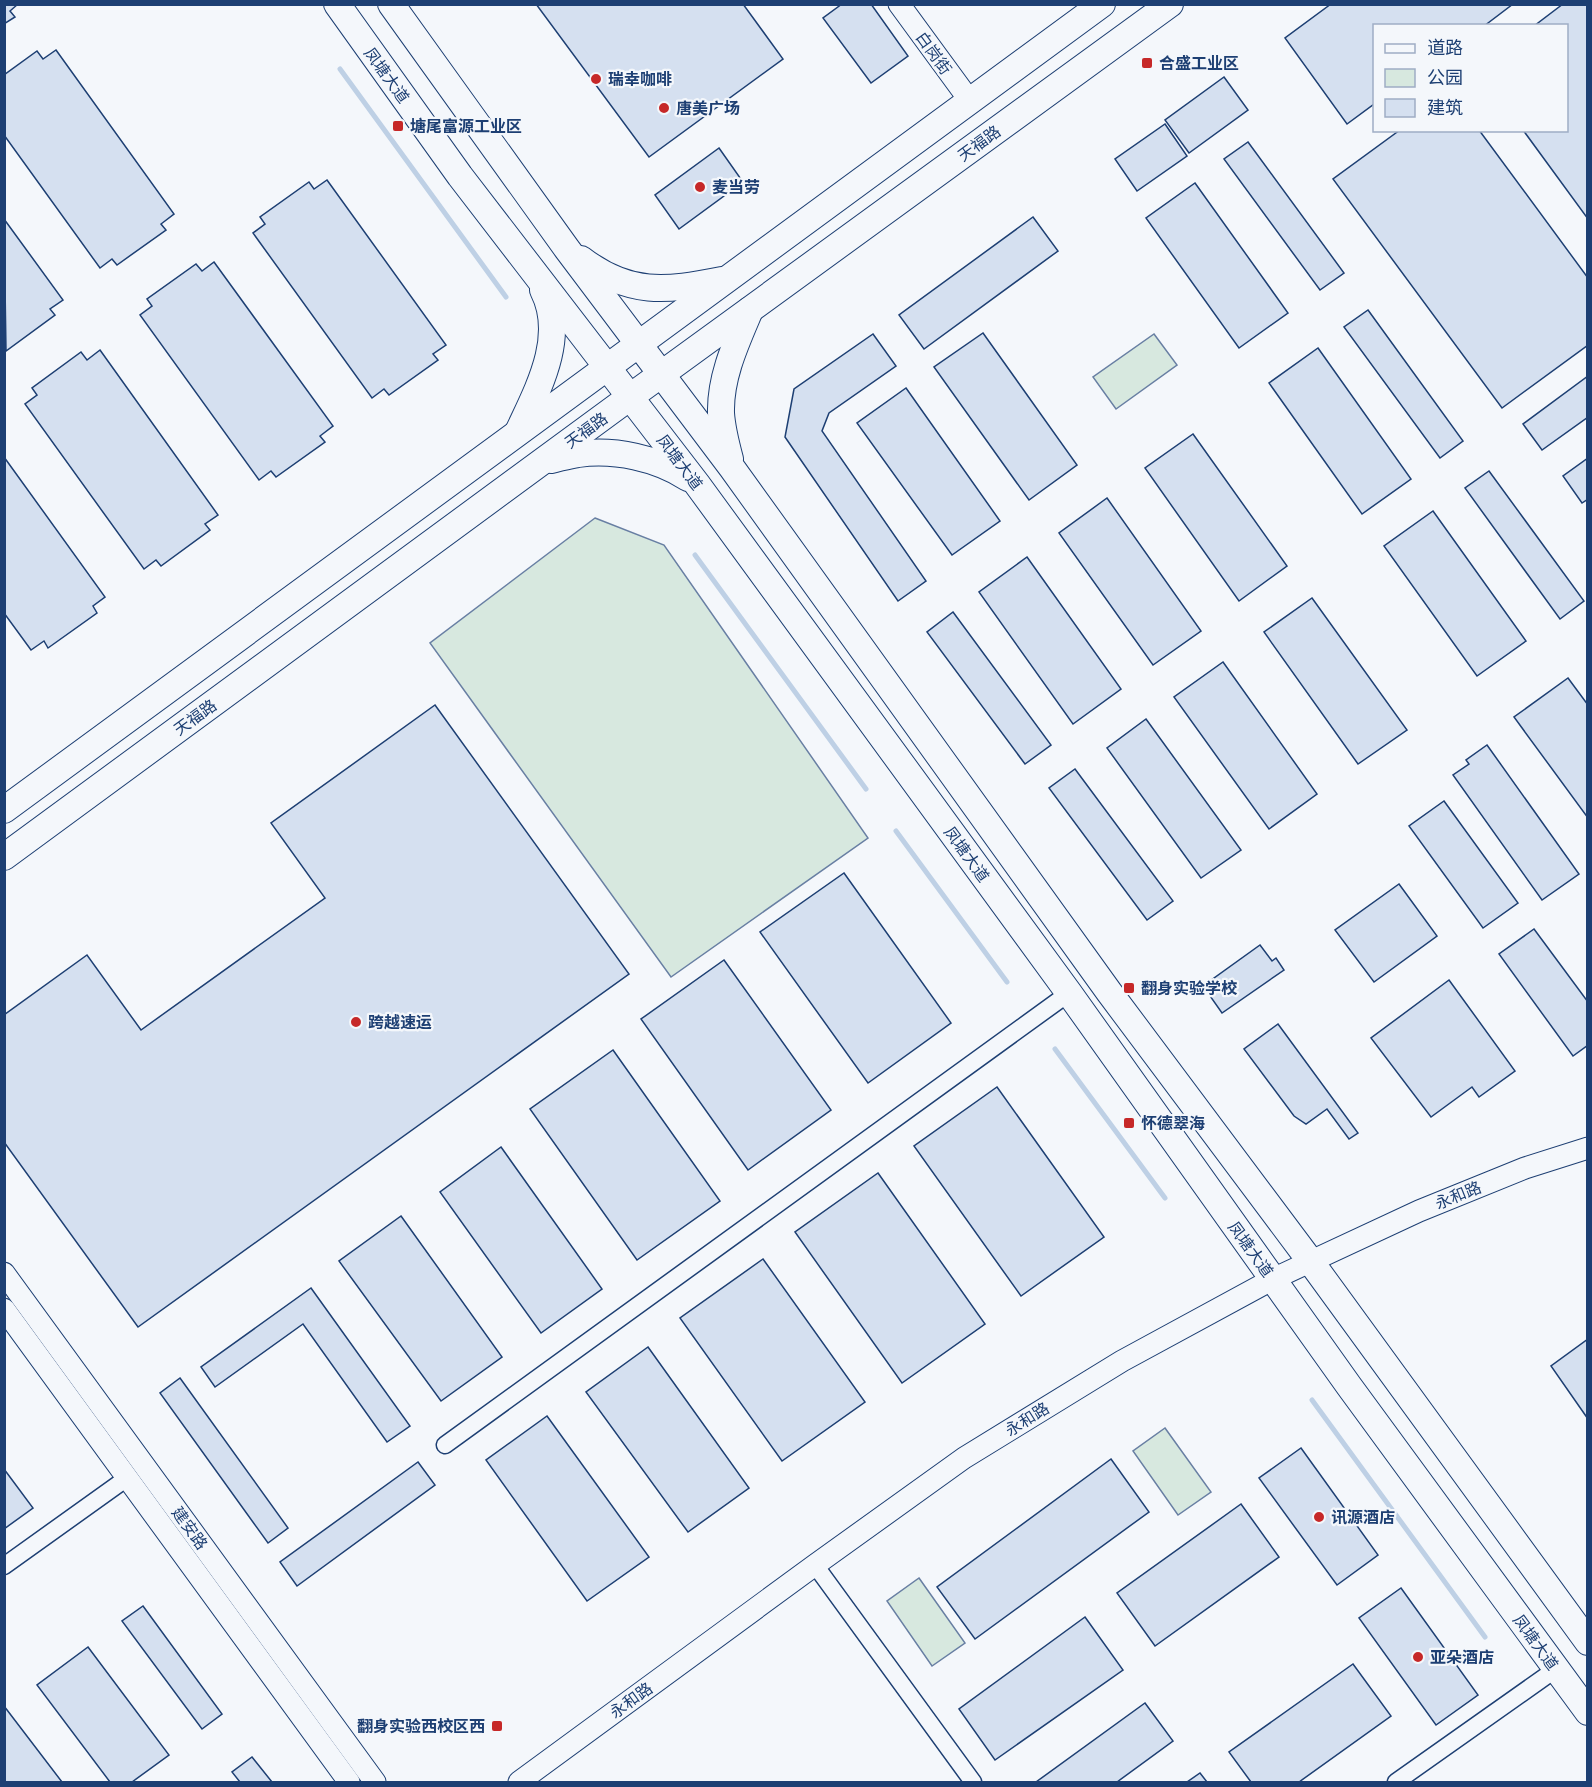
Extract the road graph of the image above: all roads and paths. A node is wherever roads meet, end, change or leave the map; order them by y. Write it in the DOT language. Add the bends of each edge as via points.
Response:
graph roads {
  1 [pos="337,4"];
  2 [pos="391,4"];
  3 [pos="899,4"];
  4 [pos="1102,4"];
  5 [pos="1170,4"];
  6 [pos="970,101"];
  7 [pos="567,249"];
  8 [pos="529,264"];
  9 [pos="729,279"];
  10 [pos="750,310"];
  11 [pos="639,344"];
  12 [pos="608,367"];
  13 [pos="662,375"];
  14 [pos="630,397"];
  15 [pos="516,434"];
  16 [pos="542,462"];
  17 [pos="732,468"];
  18 [pos="697,484"];
  19 [pos="4,810"];
  20 [pos="4,857"];
  21 [pos="1069,993"];
  22 [pos="1587,1148"];
  23 [pos="1311,1262"];
  24 [pos="4,1273"];
  25 [pos="1273,1279"];
  26 [pos="4,1310"];
  27 [pos="445,1444"];
  28 [pos="127,1478"];
  29 [pos="815,1565"];
  30 [pos="4,1566"];
  31 [pos="1587,1642"];
  32 [pos="1556,1669"];
  33 [pos="1587,1712"];
  34 [pos="349,1782"];
  35 [pos="375,1782"];
  36 [pos="519,1782"];
  37 [pos="973,1782"];
  38 [pos="1396,1782"];
  1 -- 8 [label="main road, 凤塘大道" via="460,176"];
  2 -- 7 [label="main road, 凤塘大道"];
  3 -- 6 [label="street, 白岗街"];
  4 -- 6 [label="main road"];
  5 -- 10 [label="main road, 天福路"];
  6 -- 9 [label="main road"];
  7 -- 9 [label="main road" via="602,273 645,288 671,289"];
  7 -- 11 [label="main road, 凤塘大道"];
  8 -- 12 [label="main road, 凤塘大道"];
  8 -- 15 [label="main road" via="546,296 552,338 548,363"];
  9 -- 11 [label="main road"];
  10 -- 13 [label="main road, 天福路"];
  10 -- 17 [label="main road" via="723,388 721,414"];
  11 -- 12 [label="main road"];
  11 -- 13 [label="main road, 凤塘大道"];
  12 -- 14 [label="main road, 凤塘大道"];
  12 -- 15 [label="main road"];
  13 -- 14 [label="main road, 天福路"];
  13 -- 17 [label="main road, 凤塘大道"];
  14 -- 16 [label="main road, 天福路"];
  14 -- 18 [label="main road, 凤塘大道"];
  15 -- 19 [label="main road"];
  16 -- 18 [label="main road" via="578,454 632,456 678,472"];
  16 -- 20 [label="main road, 天福路"];
  17 -- 23 [label="main road, 凤塘大道" via="1102,983"];
  18 -- 21 [label="main road, 凤塘大道"];
  21 -- 25 [label="main road, 凤塘大道"];
  21 -- 27 [label="street"];
  22 -- 23 [label="street, 永和路" via="1525,1168 1419,1211"];
  23 -- 25 [label="street, 永和路"];
  23 -- 31 [label="main road, 凤塘大道"];
  24 -- 35 [label="street, 建安路"];
  25 -- 29 [label="street, 永和路" via="1122,1361 974,1452"];
  25 -- 32 [label="main road, 凤塘大道"];
  26 -- 28 [label="street, 建安路"];
  28 -- 30 [label="street"];
  28 -- 34 [label="street, 建安路"];
  29 -- 36 [label="street, 永和路"];
  29 -- 37 [label="street"];
  32 -- 33 [label="main road, 凤塘大道"];
  32 -- 38 [label="street"];
}
